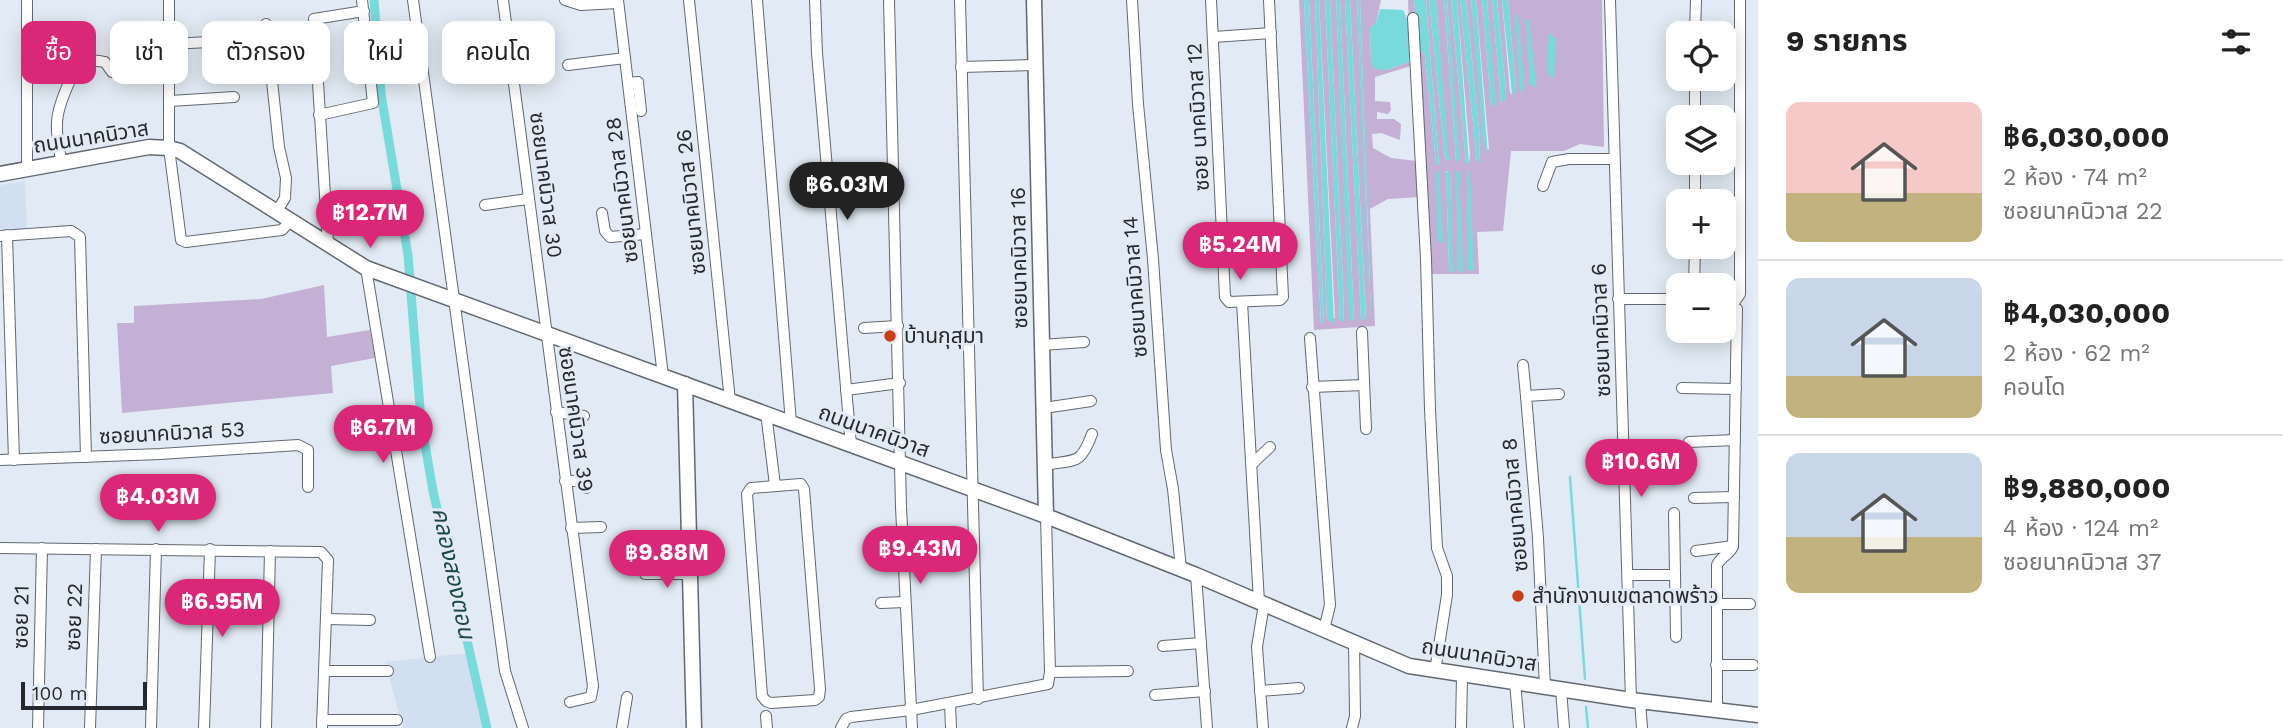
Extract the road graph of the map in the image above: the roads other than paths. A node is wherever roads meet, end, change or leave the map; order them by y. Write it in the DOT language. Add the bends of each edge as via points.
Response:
graph roads {
  1 [pos="27,0"];
  2 [pos="169,0"];
  3 [pos="362,0"];
  4 [pos="413,0"];
  5 [pos="503,0"];
  6 [pos="565,0"];
  7 [pos="689,0"];
  8 [pos="757,0"];
  9 [pos="815,0"];
  10 [pos="888,0"];
  11 [pos="960,0"];
  12 [pos="1034,0"];
  13 [pos="1132,0"];
  14 [pos="1212,0"];
  15 [pos="1269,0"];
  16 [pos="1610,0"];
  17 [pos="1696,0"];
  18 [pos="1740,0"];
  19 [pos="618,1"];
  20 [pos="364,11"];
  21 [pos="1413,18"];
  22 [pos="169,21"];
  23 [pos="1695,21"];
  24 [pos="1271,33"];
  25 [pos="1214,37"];
  26 [pos="625,58"];
  27 [pos="568,65"];
  28 [pos="1035,65"];
  29 [pos="961,67"];
  30 [pos="110,69"];
  31 [pos="628,83"];
  32 [pos="170,84"];
  33 [pos="272,84"];
  34 [pos="234,97"];
  35 [pos="170,101"];
  36 [pos="641,111"];
  37 [pos="319,115"];
  38 [pos="169,148"];
  39 [pos="1614,159"];
  40 [pos="61,162"];
  41 [pos="27,168"];
  42 [pos="0,174"];
  43 [pos="1543,186"];
  44 [pos="528,199"];
  45 [pos="485,205"];
  46 [pos="277,211"];
  47 [pos="602,213"];
  48 [pos="291,220"];
  49 [pos="646,234"];
  50 [pos="4,236"];
  51 [pos="328,243"];
  52 [pos="366,268"];
  53 [pos="453,299"];
  54 [pos="1618,299"];
  55 [pos="1666,299"];
  56 [pos="1736,300"];
  57 [pos="1242,302"];
  58 [pos="1737,309"];
  59 [pos="898,326"];
  60 [pos="864,328"];
  61 [pos="1362,332"];
  62 [pos="545,333"];
  63 [pos="1736,334"];
  64 [pos="1310,338"];
  65 [pos="1084,342"];
  66 [pos="1736,343"];
  67 [pos="1042,345"];
  68 [pos="1523,365"];
  69 [pos="663,376"];
  70 [pos="900,383"];
  71 [pos="685,384"];
  72 [pos="1364,385"];
  73 [pos="1312,387"];
  74 [pos="1682,388"];
  75 [pos="1736,389"];
  76 [pos="846,390"];
  77 [pos="1559,394"];
  78 [pos="1526,396"];
  79 [pos="730,401"];
  80 [pos="1091,401"];
  81 [pos="1044,408"];
  82 [pos="556,412"];
  83 [pos="766,413"];
  84 [pos="584,416"];
  85 [pos="791,423"];
  86 [pos="1366,429"];
  87 [pos="1092,434"];
  88 [pos="1735,440"];
  89 [pos="1689,442"];
  90 [pos="851,445"];
  91 [pos="1270,447"];
  92 [pos="86,457"];
  93 [pos="0,460"];
  94 [pos="14,460"];
  95 [pos="901,463"];
  96 [pos="1252,464"];
  97 [pos="1045,465"];
  98 [pos="565,481"];
  99 [pos="775,485"];
  100 [pos="308,487"];
  101 [pos="586,488"];
  102 [pos="974,490"];
  103 [pos="1734,497"];
  104 [pos="1694,498"];
  105 [pos="1674,513"];
  106 [pos="1046,516"];
  107 [pos="601,527"];
  108 [pos="571,528"];
  109 [pos="1733,546"];
  110 [pos="0,548"];
  111 [pos="42,548"];
  112 [pos="96,549"];
  113 [pos="156,549"];
  114 [pos="209,549"];
  115 [pos="270,551"];
  116 [pos="1696,551"];
  117 [pos="1181,569"];
  118 [pos="645,574"];
  119 [pos="689,574"];
  120 [pos="1196,575"];
  121 [pos="1628,575"];
  122 [pos="1675,575"];
  123 [pos="905,601"];
  124 [pos="881,603"];
  125 [pos="1262,603"];
  126 [pos="1716,604"];
  127 [pos="1750,604"];
  128 [pos="327,619"];
  129 [pos="370,620"];
  130 [pos="1324,630"];
  131 [pos="1676,637"];
  132 [pos="1201,643"];
  133 [pos="1354,643"];
  134 [pos="1163,646"];
  135 [pos="430,657"];
  136 [pos="1716,665"];
  137 [pos="1753,665"];
  138 [pos="325,671"];
  139 [pos="388,671"];
  140 [pos="1128,671"];
  141 [pos="1435,671"];
  142 [pos="1462,675"];
  143 [pos="1050,676"];
  144 [pos="1515,682"];
  145 [pos="1545,687"];
  146 [pos="1299,688"];
  147 [pos="1560,689"];
  148 [pos="1205,691"];
  149 [pos="1260,691"];
  150 [pos="1155,695"];
  151 [pos="627,697"];
  152 [pos="978,699"];
  153 [pos="1635,701"];
  154 [pos="570,702"];
  155 [pos="950,703"];
  156 [pos="911,710"];
  157 [pos="1717,711"];
  158 [pos="1758,715"];
  159 [pos="766,716"];
  160 [pos="397,720"];
  161 [pos="322,724"];
  162 [pos="38,728"];
  163 [pos="90,728"];
  164 [pos="151,728"];
  165 [pos="204,728"];
  166 [pos="266,728"];
  167 [pos="523,728"];
  168 [pos="622,728"];
  169 [pos="694,728"];
  170 [pos="767,728"];
  171 [pos="841,728"];
  172 [pos="912,728"];
  173 [pos="951,728"];
  174 [pos="1208,728"];
  175 [pos="1263,728"];
  176 [pos="1352,728"];
  177 [pos="1461,728"];
  178 [pos="1519,728"];
  179 [pos="1564,728"];
  180 [pos="1642,728"];
  1 -- 41 [label="street"];
  2 -- 22 [label="street"];
  3 -- 20 [label="street"];
  4 -- 53 [label="street"];
  5 -- 44 [label="street, ซอยนาคนิวาส 30"];
  6 -- 19 [label="street" via="580,5"];
  7 -- 79 [label="street, ซอยนาคนิวาส 26"];
  8 -- 85 [label="street"];
  9 -- 76 [label="street"];
  10 -- 59 [label="street"];
  11 -- 29 [label="street"];
  12 -- 28 [label="main road, ซอยนาคนิวาส 16"];
  13 -- 117 [label="street, ซอยนาคนิวาส 14" via="1166,450"];
  14 -- 25 [label="street, ซอย นาคนิวาส 12"];
  15 -- 24 [label="street"];
  16 -- 39 [label="street, ซอยนาคนิวาส 6"];
  17 -- 23 [label="street"];
  18 -- 56 [label="street" via="1740,294"];
  19 -- 26 [label="street, ซอยนาคนิวาส 28"];
  20 -- 37 [label="street" via="314,19"];
  20 -- 37 [label="street" via="373,103"];
  21 -- 141 [label="street" via="1437,548 1447,576"];
  24 -- 25 [label="street"];
  24 -- 57 [label="street" via="1283,298"];
  25 -- 57 [label="street, ซอย นาคนิวาส 12" via="1225,297 1229,302"];
  26 -- 27 [label="street"];
  26 -- 31 [label="street, ซอยนาคนิวาส 28"];
  28 -- 29 [label="street"];
  28 -- 67 [label="main road, ซอยนาคนิวาส 16"];
  29 -- 102 [label="street"];
  30 -- 40 [label="street" via="105,62 91,60 74,75 58,113"];
  31 -- 36 [label="street" via="638,82"];
  31 -- 49 [label="street, ซอยนาคนิวาส 28"];
  32 -- 35 [label="street"];
  33 -- 46 [label="street" via="286,178 285,198"];
  34 -- 35 [label="street"];
  35 -- 38 [label="street"];
  37 -- 51 [label="street"];
  38 -- 40 [label="main road, ถนนนาคนิวาส" via="149,147"];
  38 -- 46 [label="main road, ถนนนาคนิวาส"];
  38 -- 48 [label="street" via="181,240 282,230"];
  39 -- 43 [label="street" via="1552,162"];
  39 -- 54 [label="street, ซอยนาคนิวาส 6"];
  40 -- 41 [label="main road, ถนนนาคนิวาส"];
  41 -- 42 [label="main road, ถนนนาคนิวาส"];
  44 -- 45 [label="street"];
  44 -- 62 [label="street, ซอยนาคนิวาส 30"];
  46 -- 48 [label="main road, ถนนนาคนิวาส"];
  47 -- 49 [label="street" via="604,231 610,237"];
  48 -- 51 [label="main road, ถนนนาคนิวาส"];
  49 -- 69 [label="street, ซอยนาคนิวาส 28"];
  50 -- 92 [label="street" via="71,231 79,237"];
  50 -- 94 [label="street"];
  51 -- 52 [label="main road, ถนนนาคนิวาส"];
  52 -- 53 [label="main road, ถนนนาคนิวาส"];
  52 -- 135 [label="street"];
  53 -- 62 [label="main road, ถนนนาคนิวาส"];
  53 -- 167 [label="street" via="505,671"];
  54 -- 55 [label="street"];
  54 -- 121 [label="street, ซอยนาคนิวาส 6"];
  57 -- 96 [label="street"];
  58 -- 63 [label="street"];
  59 -- 60 [label="street"];
  59 -- 70 [label="street"];
  61 -- 72 [label="street"];
  62 -- 69 [label="main road, ถนนนาคนิวาส"];
  62 -- 82 [label="street, ซอยนาคนิวาส 39"];
  64 -- 73 [label="street"];
  65 -- 67 [label="street"];
  66 -- 75 [label="street"];
  67 -- 81 [label="main road, ซอยนาคนิวาส 16"];
  68 -- 78 [label="street, ซอยนาคนิวาส 8"];
  69 -- 71 [label="main road, ถนนนาคนิวาส"];
  70 -- 76 [label="street"];
  70 -- 95 [label="street"];
  71 -- 79 [label="main road, ถนนนาคนิวาส"];
  71 -- 119 [label="main road"];
  72 -- 73 [label="street"];
  72 -- 86 [label="street"];
  73 -- 130 [label="street" via="1330,605"];
  74 -- 75 [label="street"];
  75 -- 88 [label="street"];
  76 -- 90 [label="street"];
  77 -- 78 [label="street"];
  78 -- 145 [label="street, ซอยนาคนิวาส 8"];
  79 -- 83 [label="main road, ถนนนาคนิวาส"];
  80 -- 81 [label="street"];
  81 -- 97 [label="main road, ซอยนาคนิวาส 16"];
  82 -- 84 [label="street"];
  82 -- 98 [label="street, ซอยนาคนิวาส 39"];
  83 -- 85 [label="main road, ถนนนาคนิวาส"];
  83 -- 99 [label="street"];
  85 -- 90 [label="main road, ถนนนาคนิวาส"];
  87 -- 97 [label="street" via="1077,459"];
  88 -- 89 [label="street"];
  88 -- 103 [label="street"];
  90 -- 95 [label="main road, ถนนนาคนิวาส"];
  91 -- 96 [label="street"];
  92 -- 94 [label="street, ซอยนาคนิวาส 53"];
  92 -- 100 [label="street, ซอยนาคนิวาส 53" via="303,445 308,450"];
  93 -- 94 [label="street, ซอยนาคนิวาส 53"];
  95 -- 102 [label="main road, ถนนนาคนิวาส"];
  95 -- 123 [label="street"];
  96 -- 125 [label="street"];
  97 -- 106 [label="main road, ซอยนาคนิวาส 16"];
  98 -- 101 [label="street" via="581,481"];
  98 -- 108 [label="street, ซอยนาคนิวาส 39"];
  99 -- 99 [label="street" via="801,484 804,489 820,690 815,700 771,703 762,696 747,494 751,488"];
  102 -- 106 [label="main road, ถนนนาคนิวาส"];
  102 -- 152 [label="street"];
  103 -- 104 [label="street"];
  103 -- 109 [label="street"];
  105 -- 122 [label="street"];
  106 -- 117 [label="main road, ถนนนาคนิวาส"];
  106 -- 143 [label="street"];
  107 -- 108 [label="street"];
  108 -- 154 [label="street, ซอยนาคนิวาส 39" via="593,694"];
  109 -- 116 [label="street"];
  109 -- 126 [label="street" via="1717,565"];
  110 -- 111 [label="street"];
  111 -- 112 [label="street"];
  111 -- 162 [label="street, ซอย 21"];
  112 -- 113 [label="street"];
  112 -- 163 [label="street, ซอย 22"];
  113 -- 114 [label="street"];
  113 -- 164 [label="street"];
  114 -- 115 [label="street"];
  114 -- 165 [label="street"];
  115 -- 128 [label="street" via="324,554 328,560"];
  115 -- 166 [label="street"];
  117 -- 120 [label="main road, ถนนนาคนิวาส"];
  118 -- 119 [label="street"];
  119 -- 169 [label="main road"];
  120 -- 125 [label="main road, ถนนนาคนิวาส"];
  120 -- 132 [label="street"];
  121 -- 122 [label="street"];
  121 -- 153 [label="street, ซอยนาคนิวาส 6"];
  122 -- 131 [label="street"];
  123 -- 124 [label="street"];
  123 -- 156 [label="street"];
  125 -- 130 [label="main road, ถนนนาคนิวาส"];
  125 -- 149 [label="street" via="1257,637"];
  126 -- 127 [label="street"];
  126 -- 136 [label="street"];
  128 -- 129 [label="street"];
  128 -- 138 [label="street"];
  130 -- 133 [label="main road, ถนนนาคนิวาส"];
  132 -- 134 [label="street"];
  132 -- 148 [label="street"];
  133 -- 141 [label="main road, ถนนนาคนิวาส" via="1409,666"];
  133 -- 176 [label="street"];
  136 -- 137 [label="street"];
  136 -- 157 [label="street"];
  138 -- 139 [label="street"];
  138 -- 161 [label="street"];
  140 -- 143 [label="street"];
  141 -- 142 [label="main road, ถนนนาคนิวาส"];
  142 -- 144 [label="main road, ถนนนาคนิวาส"];
  142 -- 177 [label="street"];
  143 -- 152 [label="street" via="1046,685"];
  144 -- 145 [label="main road, ถนนนาคนิวาส"];
  144 -- 178 [label="street"];
  145 -- 147 [label="main road, ถนนนาคนิวาส"];
  146 -- 149 [label="street"];
  147 -- 153 [label="main road, ถนนนาคนิวาส"];
  147 -- 179 [label="street"];
  148 -- 150 [label="street"];
  148 -- 174 [label="street"];
  149 -- 175 [label="street"];
  151 -- 168 [label="street"];
  152 -- 155 [label="street"];
  153 -- 157 [label="main road, ถนนนาคนิวาส"];
  153 -- 180 [label="street, ซอยนาคนิวาส 6"];
  155 -- 156 [label="street"];
  155 -- 173 [label="street"];
  156 -- 171 [label="street" via="851,717"];
  156 -- 172 [label="street"];
  157 -- 158 [label="main road, ถนนนาคนิวาส"];
  159 -- 170 [label="street"];
  160 -- 161 [label="street"];
}
